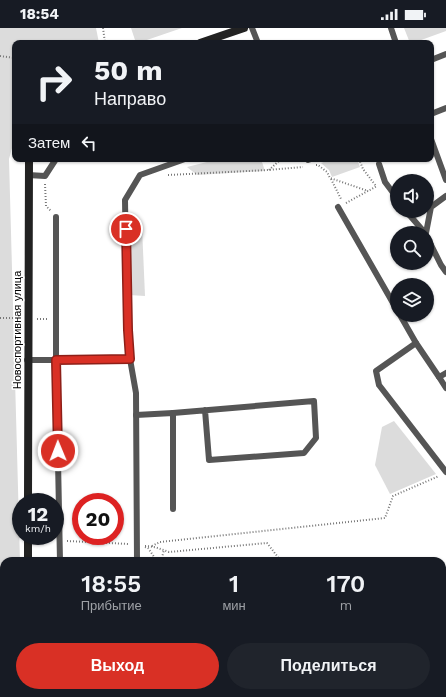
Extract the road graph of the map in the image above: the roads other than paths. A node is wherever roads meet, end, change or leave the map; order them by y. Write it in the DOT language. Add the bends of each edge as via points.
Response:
graph roads {
  1 [pos="244,28"];
  2 [pos="252,28"];
  3 [pos="391,28"];
  4 [pos="209,40"];
  5 [pos="257,40"];
  6 [pos="395,40"];
  7 [pos="446,54"];
  8 [pos="434,59"];
  9 [pos="446,108"];
  10 [pos="434,113"];
  11 [pos="434,147"];
  12 [pos="29,162"];
  13 [pos="54,162"];
  14 [pos="177,162"];
  15 [pos="379,164"];
  16 [pos="28,175"];
  17 [pos="446,180"];
  18 [pos="390,189"];
  19 [pos="446,196"];
  20 [pos="338,207"];
  21 [pos="56,217"];
  22 [pos="412,218"];
  23 [pos="419,226"];
  24 [pos="427,226"];
  25 [pos="434,251"];
  26 [pos="446,272"];
  27 [pos="390,298"];
  28 [pos="404,322"];
  29 [pos="416,343"];
  30 [pos="130,359"];
  31 [pos="27,360"];
  32 [pos="56,360"];
  33 [pos="446,373"];
  34 [pos="439,377"];
  35 [pos="446,388"];
  36 [pos="205,410"];
  37 [pos="173,413"];
  38 [pos="136,415"];
  39 [pos="446,472"];
  40 [pos="28,493"];
  41 [pos="173,508"];
  42 [pos="28,545"];
  43 [pos="28,557"];
  44 [pos="60,557"];
  45 [pos="137,557"];
  1 -- 4 [label="main road"];
  2 -- 5 [label="lane"];
  3 -- 6 [label="lane"];
  7 -- 8 [label="lane"];
  9 -- 10 [label="lane"];
  11 -- 17 [label="lane"];
  12 -- 16 [label="main road, Новоспортивная улица"];
  13 -- 16 [label="lane" via="45,176"];
  14 -- 30 [label="lane" via="140,175 125,200"];
  15 -- 18 [label="lane"];
  16 -- 31 [label="main road, Новоспортивная улица"];
  19 -- 24 [label="lane" via="431,207"];
  20 -- 27 [label="lane"];
  21 -- 32 [label="lane"];
  22 -- 23 [label="lane"];
  25 -- 26 [label="lane"];
  28 -- 29 [label="lane"];
  29 -- 34 [label="lane"];
  29 -- 39 [label="lane" via="376,371 379,385"];
  30 -- 32 [label="lane"];
  30 -- 38 [label="lane" via="136,393"];
  31 -- 32 [label="lane"];
  31 -- 40 [label="main road, Новоспортивная улица"];
  32 -- 44 [label="lane"];
  33 -- 34 [label="lane"];
  34 -- 35 [label="lane"];
  36 -- 36 [label="lane" via="314,401 316,438 304,453 209,460"];
  36 -- 37 [label="lane"];
  37 -- 38 [label="lane"];
  37 -- 41 [label="lane"];
  38 -- 45 [label="lane"];
  42 -- 43 [label="main road"];
}
